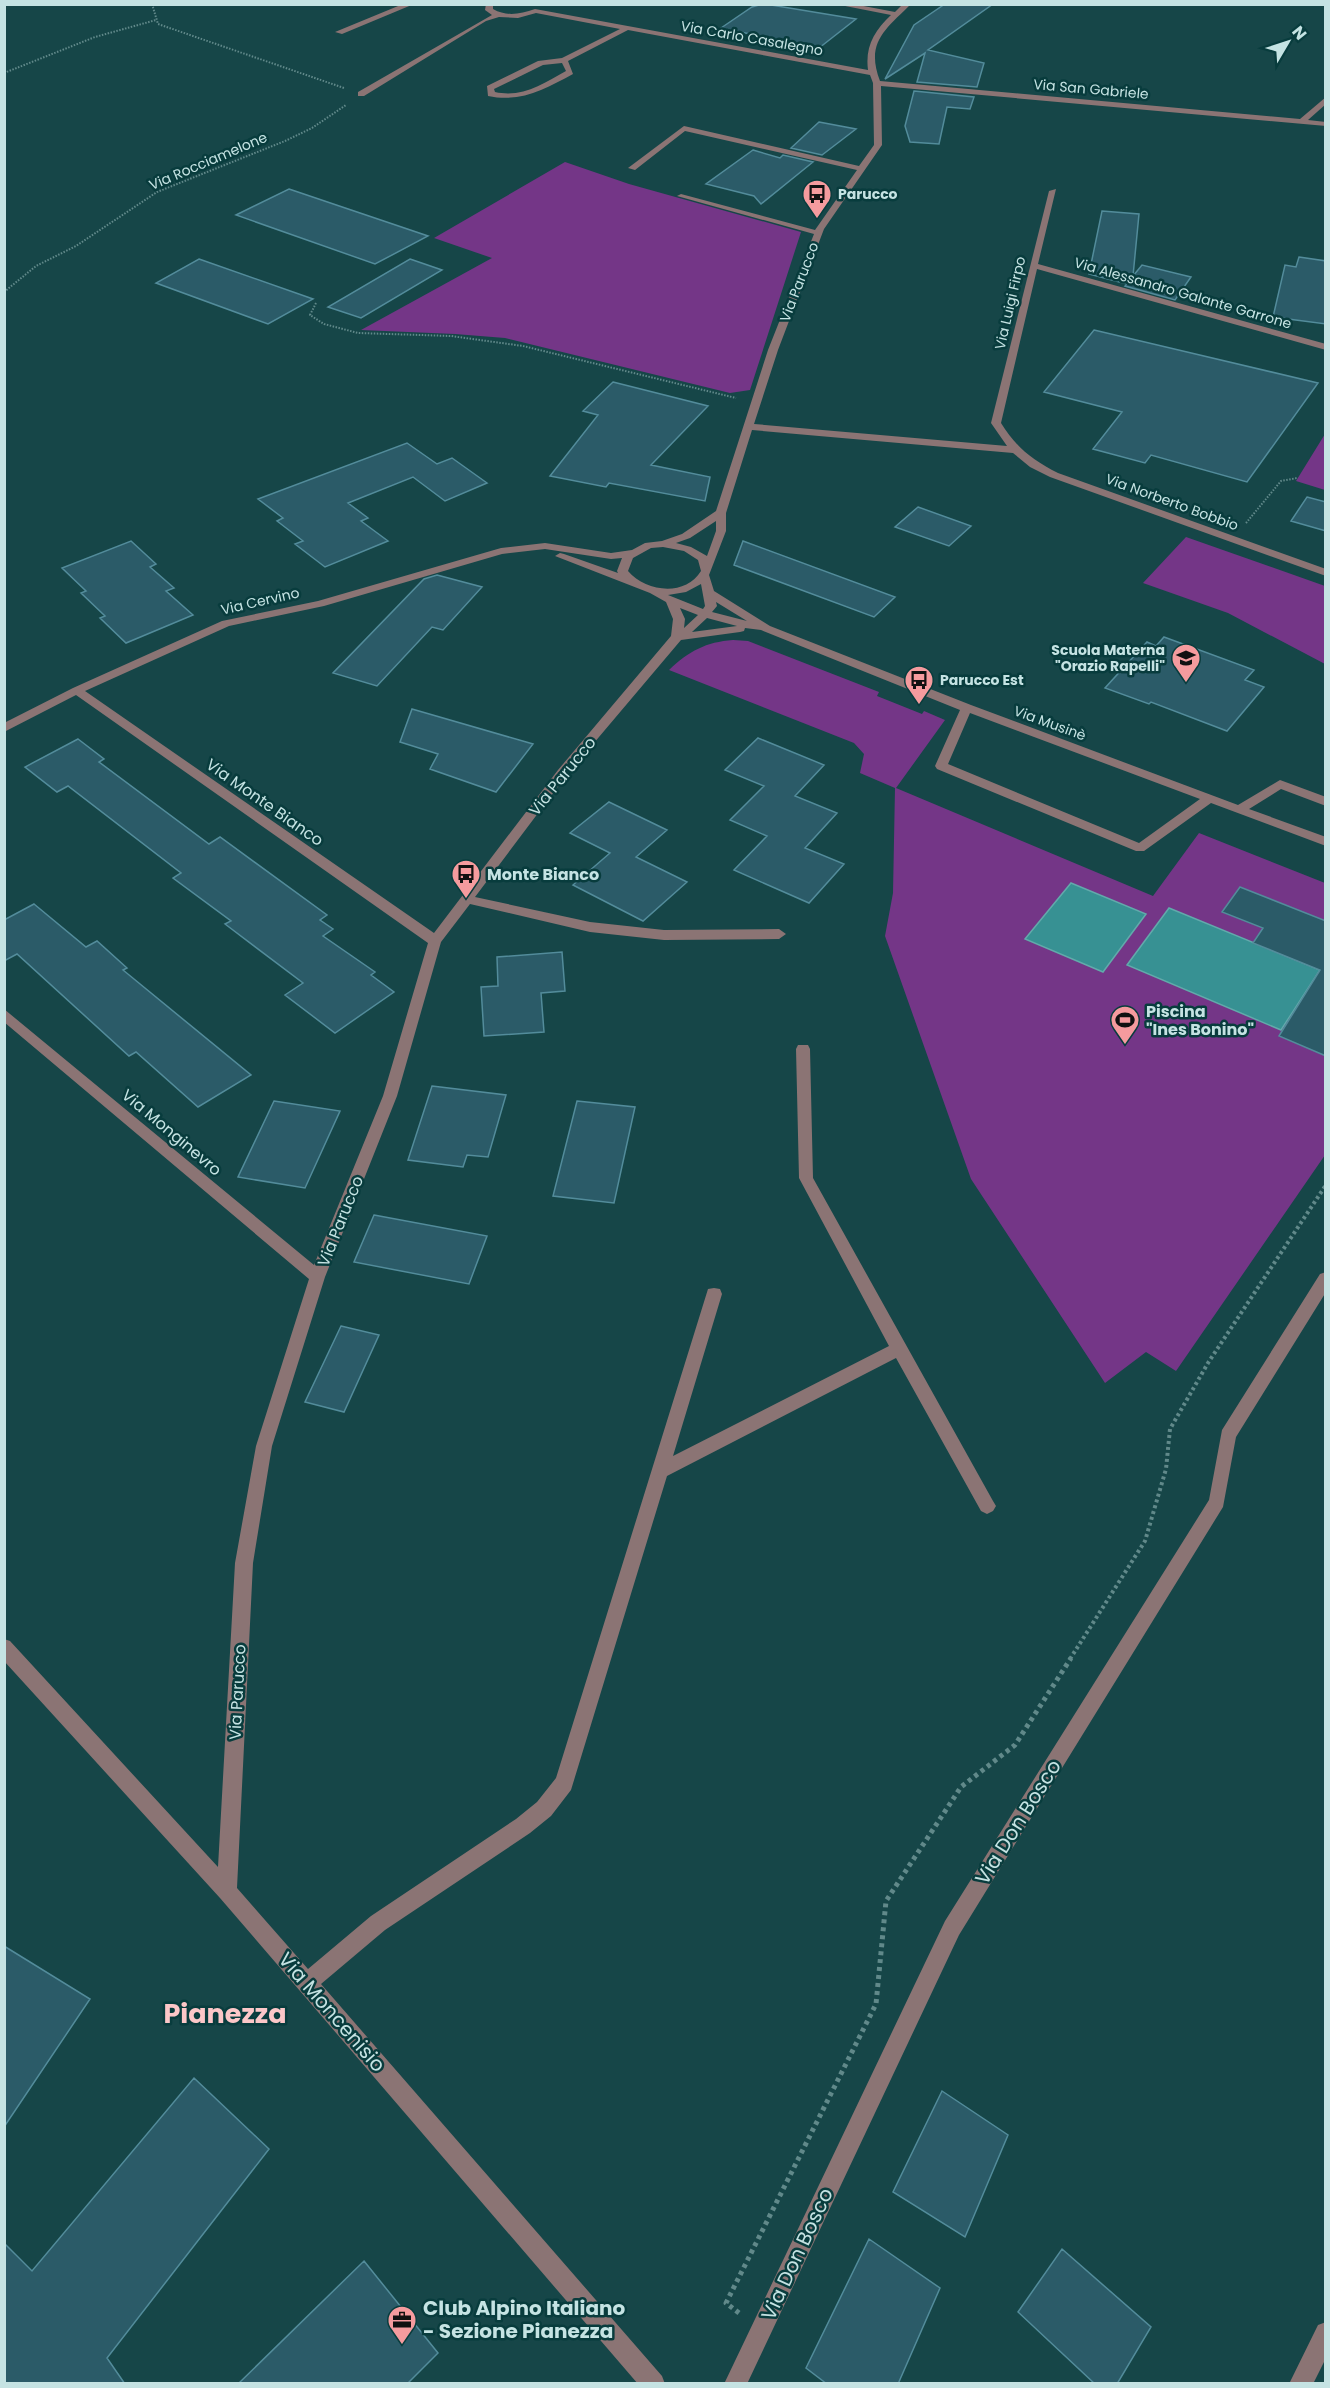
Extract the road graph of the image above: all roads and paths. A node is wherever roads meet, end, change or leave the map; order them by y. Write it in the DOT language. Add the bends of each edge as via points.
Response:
graph roads {
  1 [pos="152,4"];
  2 [pos="411,4"];
  3 [pos="490,4"];
  4 [pos="838,4"];
  5 [pos="908,4"];
  6 [pos="535,8"];
  7 [pos="896,14"];
  8 [pos="497,15"];
  9 [pos="156,20"];
  10 [pos="627,28"];
  11 [pos="339,32"];
  12 [pos="564,60"];
  13 [pos="4,73"];
  14 [pos="872,73"];
  15 [pos="877,83"];
  16 [pos="361,94"];
  17 [pos="1326,99"];
  18 [pos="1302,122"];
  19 [pos="1326,124"];
  20 [pos="632,168"];
  21 [pos="862,169"];
  22 [pos="1053,191"];
  23 [pos="681,196"];
  24 [pos="818,233"];
  25 [pos="1033,265"];
  26 [pos="4,292"];
  27 [pos="316,303"];
  28 [pos="1326,347"];
  29 [pos="757,402"];
  30 [pos="996,423"];
  31 [pos="749,427"];
  32 [pos="1014,450"];
  33 [pos="1297,478"];
  34 [pos="721,513"];
  35 [pos="1232,540"];
  36 [pos="663,544"];
  37 [pos="501,550"];
  38 [pos="632,553"];
  39 [pos="705,572"];
  40 [pos="1326,573"];
  41 [pos="632,582"];
  42 [pos="644,588"];
  43 [pos="709,592"];
  44 [pos="671,600"];
  45 [pos="705,615"];
  46 [pos="766,628"];
  47 [pos="677,638"];
  48 [pos="77,690"];
  49 [pos="966,708"];
  50 [pos="4,728"];
  51 [pos="1210,798"];
  52 [pos="1326,802"];
  53 [pos="1240,809"];
  54 [pos="1326,842"];
  55 [pos="466,899"];
  56 [pos="779,934"];
  57 [pos="435,941"];
  58 [pos="4,1014"];
  59 [pos="803,1049"];
  60 [pos="1326,1185"];
  61 [pos="317,1277"];
  62 [pos="1326,1278"];
  63 [pos="714,1294"];
  64 [pos="899,1349"];
  65 [pos="660,1471"];
  66 [pos="987,1506"];
  67 [pos="4,1647"];
  68 [pos="227,1891"];
  69 [pos="307,1983"];
  70 [pos="761,2329"];
  71 [pos="1326,2333"];
  72 [pos="654,2384"];
  73 [pos="735,2384"];
  74 [pos="1300,2384"];
  1 -- 9 [label="path"];
  2 -- 11 [label="street"];
  3 -- 8 [label="street" via="489,10"];
  4 -- 7 [label="street"];
  5 -- 7 [label="street, Via Parucco"];
  6 -- 8 [label="street, Via Carlo Casalegno" via="518,16"];
  6 -- 10 [label="street, Via Carlo Casalegno"];
  7 -- 14 [label="street, Via Parucco" via="879,30 871,49"];
  8 -- 16 [label="street"];
  9 -- 13 [label="path" via="95,37"];
  9 -- 16 [label="path" via="167,28"];
  10 -- 12 [label="street"];
  10 -- 14 [label="street, Via Carlo Casalegno"];
  12 -- 12 [label="street" via="541,63 490,88 491,94 522,97 570,72"];
  14 -- 15 [label="street, Via Parucco"];
  15 -- 18 [label="street, Via San Gabriele"];
  15 -- 21 [label="street, Via Parucco" via="878,145"];
  16 -- 26 [label="path, Via Rocciamelone" via="312,128 285,141 157,192 76,246 36,266"];
  17 -- 18 [label="street"];
  18 -- 19 [label="street, Via San Gabriele"];
  20 -- 21 [label="street" via="684,128"];
  21 -- 24 [label="street, Via Parucco"];
  22 -- 25 [label="street, Via Luigi Firpo"];
  23 -- 24 [label="street"];
  24 -- 29 [label="street, Via Parucco"];
  25 -- 28 [label="street, Via Alessandro Galante Garrone"];
  25 -- 30 [label="street, Via Luigi Firpo"];
  27 -- 29 [label="path" via="310,315 321,325 342,330 502,341"];
  29 -- 31 [label="street, Via Parucco"];
  30 -- 32 [label="street, Via Norberto Bobbio"];
  31 -- 32 [label="street"];
  31 -- 34 [label="street, Via Parucco"];
  32 -- 35 [label="street, Via Norberto Bobbio" via="1032,465 1054,475"];
  33 -- 35 [label="path" via="1281,481"];
  34 -- 36 [label="street" via="686,536"];
  34 -- 39 [label="street, Via Parucco" via="721,531"];
  35 -- 40 [label="street, Via Norberto Bobbio"];
  36 -- 38 [label="street"];
  36 -- 39 [label="street" via="691,549 700,555"];
  37 -- 38 [label="street, Via Cervino" via="545,546 594,555"];
  37 -- 41 [label="street, Via Cervino" via="553,554"];
  37 -- 48 [label="street, Via Cervino" via="320,604 226,622"];
  38 -- 41 [label="street" via="623,563 622,571"];
  39 -- 42 [label="street" via="694,584 682,589"];
  39 -- 43 [label="street"];
  41 -- 42 [label="street"];
  42 -- 44 [label="street"];
  43 -- 45 [label="street" via="711,606"];
  43 -- 46 [label="street"];
  44 -- 45 [label="street"];
  44 -- 47 [label="street" via="679,619"];
  45 -- 46 [label="street"];
  45 -- 47 [label="street, Via Parucco"];
  46 -- 47 [label="street"];
  46 -- 49 [label="street, Via Musinè"];
  47 -- 55 [label="street, Via Parucco" via="562,773"];
  48 -- 50 [label="street, Via Cervino"];
  48 -- 57 [label="street, Via Monte Bianco"];
  49 -- 51 [label="street, Via Musinè"];
  49 -- 51 [label="street" via="941,766 1140,848"];
  51 -- 53 [label="street, Via Musinè"];
  52 -- 53 [label="street" via="1280,784"];
  53 -- 54 [label="street, Via Musinè"];
  55 -- 56 [label="street" via="601,928 664,935"];
  55 -- 57 [label="street, Via Parucco"];
  57 -- 61 [label="street, Via Parucco" via="390,1096"];
  58 -- 61 [label="street, Via Monginevro"];
  59 -- 64 [label="street" via="806,1178"];
  60 -- 70 [label="path" via="1208,1363 1170,1429 1166,1469 1144,1541 1015,1745 961,1787 886,1901 876,2004 726,2303"];
  61 -- 68 [label="street, Via Parucco" via="264,1446 244,1563"];
  62 -- 70 [label="street, Via Don Bosco" via="1228,1435 1217,1502 952,1928"];
  63 -- 65 [label="street"];
  64 -- 65 [label="street"];
  64 -- 66 [label="street"];
  65 -- 69 [label="street" via="564,1783 523,1826 378,1923"];
  67 -- 68 [label="street, Via Moncenisio"];
  68 -- 69 [label="street, Via Moncenisio"];
  69 -- 72 [label="street, Via Moncenisio"];
  70 -- 73 [label="street, Via Don Bosco"];
  71 -- 74 [label="street"];
}
